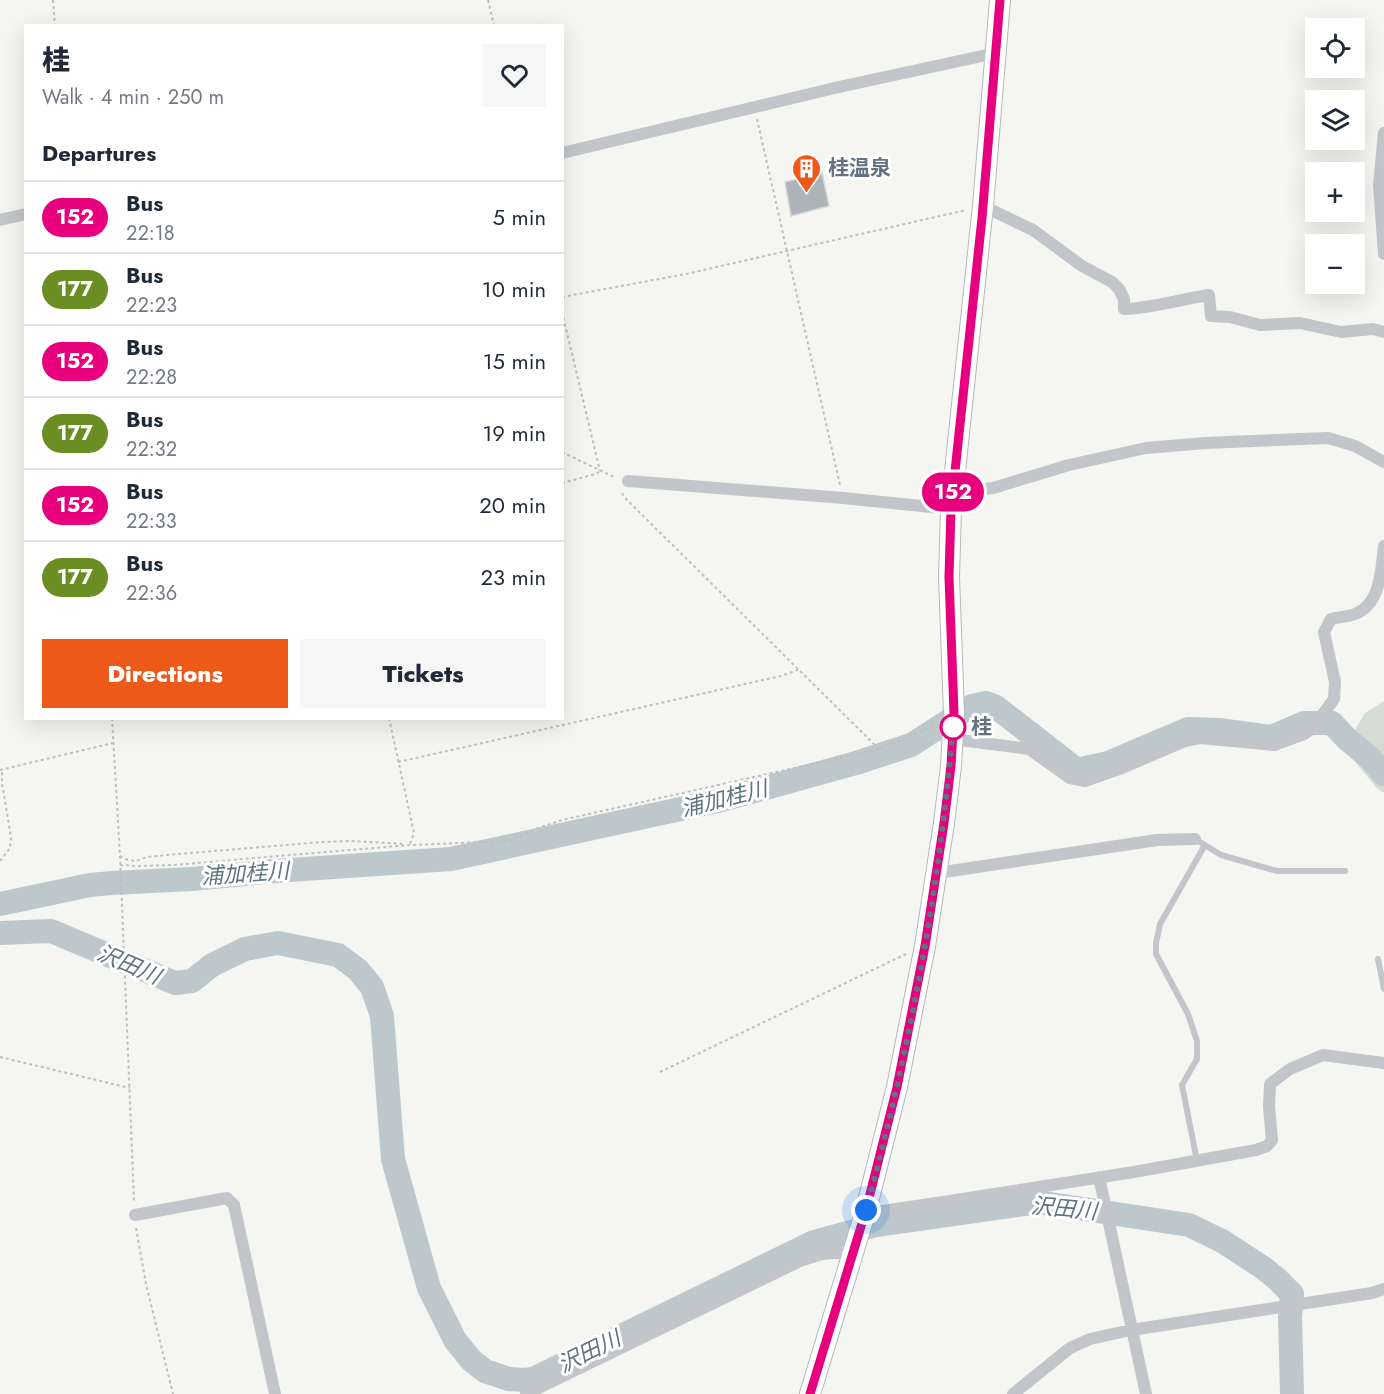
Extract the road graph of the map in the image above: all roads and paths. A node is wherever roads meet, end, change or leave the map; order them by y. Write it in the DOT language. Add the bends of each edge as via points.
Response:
graph roads {
  1 [pos="53,0"];
  2 [pos="488,0"];
  3 [pos="1000,0"];
  4 [pos="55,24"];
  5 [pos="494,24"];
  6 [pos="996,53"];
  7 [pos="756,107"];
  8 [pos="1384,133"];
  9 [pos="564,153"];
  10 [pos="983,206"];
  11 [pos="24,214"];
  12 [pos="0,220"];
  13 [pos="786,250"];
  14 [pos="1384,254"];
  15 [pos="564,297"];
  16 [pos="564,320"];
  17 [pos="1384,332"];
  18 [pos="564,453"];
  19 [pos="1384,462"];
  20 [pos="600,471"];
  21 [pos="614,478"];
  22 [pos="564,482"];
  23 [pos="622,486"];
  24 [pos="843,498"];
  25 [pos="952,501"];
  26 [pos="1384,546"];
  27 [pos="800,669"];
  28 [pos="954,713"];
  29 [pos="111,720"];
  30 [pos="389,720"];
  31 [pos="952,739"];
  32 [pos="114,743"];
  33 [pos="879,749"];
  34 [pos="398,762"];
  35 [pos="1,770"];
  36 [pos="1200,842"];
  37 [pos="410,845"];
  38 [pos="120,856"];
  39 [pos="0,861"];
  40 [pos="120,865"];
  41 [pos="1345,871"];
  42 [pos="937,873"];
  43 [pos="925,946"];
  44 [pos="1378,959"];
  45 [pos="1384,989"];
  46 [pos="0,1057"];
  47 [pos="1384,1063"];
  48 [pos="660,1072"];
  49 [pos="130,1088"];
  50 [pos="1197,1161"];
  51 [pos="1099,1177"];
  52 [pos="135,1215"];
  53 [pos="860,1229"];
  54 [pos="1384,1289"];
  55 [pos="1131,1330"];
  56 [pos="173,1394"];
  57 [pos="275,1394"];
  58 [pos="526,1394"];
  59 [pos="810,1394"];
  60 [pos="1013,1394"];
  61 [pos="1146,1394"];
  1 -- 4 [label="path"];
  2 -- 5 [label="path"];
  3 -- 6 [label="main road"];
  6 -- 7 [label="street"];
  6 -- 10 [label="main road"];
  7 -- 9 [label="street"];
  7 -- 13 [label="path"];
  8 -- 14 [label="street" via="1379,185"];
  10 -- 13 [label="path"];
  10 -- 17 [label="street" via="1033,230 1082,266 1112,282 1124,298 1124,309 1209,295 1211,316 1260,325 1300,323 1341,332"];
  10 -- 25 [label="main road"];
  11 -- 12 [label="street"];
  13 -- 15 [label="path"];
  13 -- 24 [label="path"];
  16 -- 20 [label="path"];
  18 -- 20 [label="path"];
  19 -- 25 [label="street" via="1355,446 1328,438 1146,448 1069,465"];
  20 -- 21 [label="path"];
  20 -- 22 [label="path"];
  21 -- 23 [label="path"];
  21 -- 23 [label="path"];
  23 -- 24 [label="street"];
  23 -- 27 [label="path" via="626,499"];
  24 -- 25 [label="street"];
  25 -- 28 [label="main road" via="949,577"];
  26 -- 31 [label="street" via="1375,597 1364,610 1331,619 1324,632 1335,682 1334,699 1304,734 1274,745 1200,738 1185,741 1084,781 1070,778 1029,749"];
  27 -- 33 [label="path"];
  27 -- 34 [label="path"];
  28 -- 31 [label="main road"];
  28 -- 33 [label="path"];
  29 -- 32 [label="path"];
  30 -- 34 [label="path"];
  31 -- 42 [label="main road"];
  32 -- 35 [label="path"];
  32 -- 38 [label="path"];
  33 -- 37 [label="path" via="562,820 511,841"];
  34 -- 37 [label="path" via="414,833"];
  35 -- 39 [label="path" via="11,837 10,848"];
  36 -- 41 [label="lane" via="1221,855 1278,871"];
  36 -- 42 [label="street" via="1157,840"];
  36 -- 50 [label="lane" via="1160,924 1156,954 1188,1014 1197,1041 1197,1059 1182,1085"];
  37 -- 38 [label="path" via="351,841 177,854 136,861"];
  37 -- 40 [label="path" via="173,865"];
  38 -- 40 [label="path"];
  40 -- 49 [label="path"];
  42 -- 43 [label="main road"];
  43 -- 48 [label="path"];
  43 -- 53 [label="main road" via="897,1087"];
  44 -- 45 [label="lane"];
  46 -- 49 [label="path"];
  47 -- 50 [label="street" via="1323,1055 1290,1069 1270,1083 1272,1140 1267,1146"];
  49 -- 52 [label="path"];
  50 -- 51 [label="street"];
  51 -- 53 [label="street" via="883,1211"];
  51 -- 55 [label="street"];
  52 -- 56 [label="path" via="146,1284"];
  52 -- 57 [label="street" via="227,1198 234,1205"];
  53 -- 58 [label="street" via="835,1252 798,1262"];
  53 -- 59 [label="main road"];
  54 -- 55 [label="street"];
  55 -- 60 [label="street" via="1070,1347"];
  55 -- 61 [label="street"];
}
